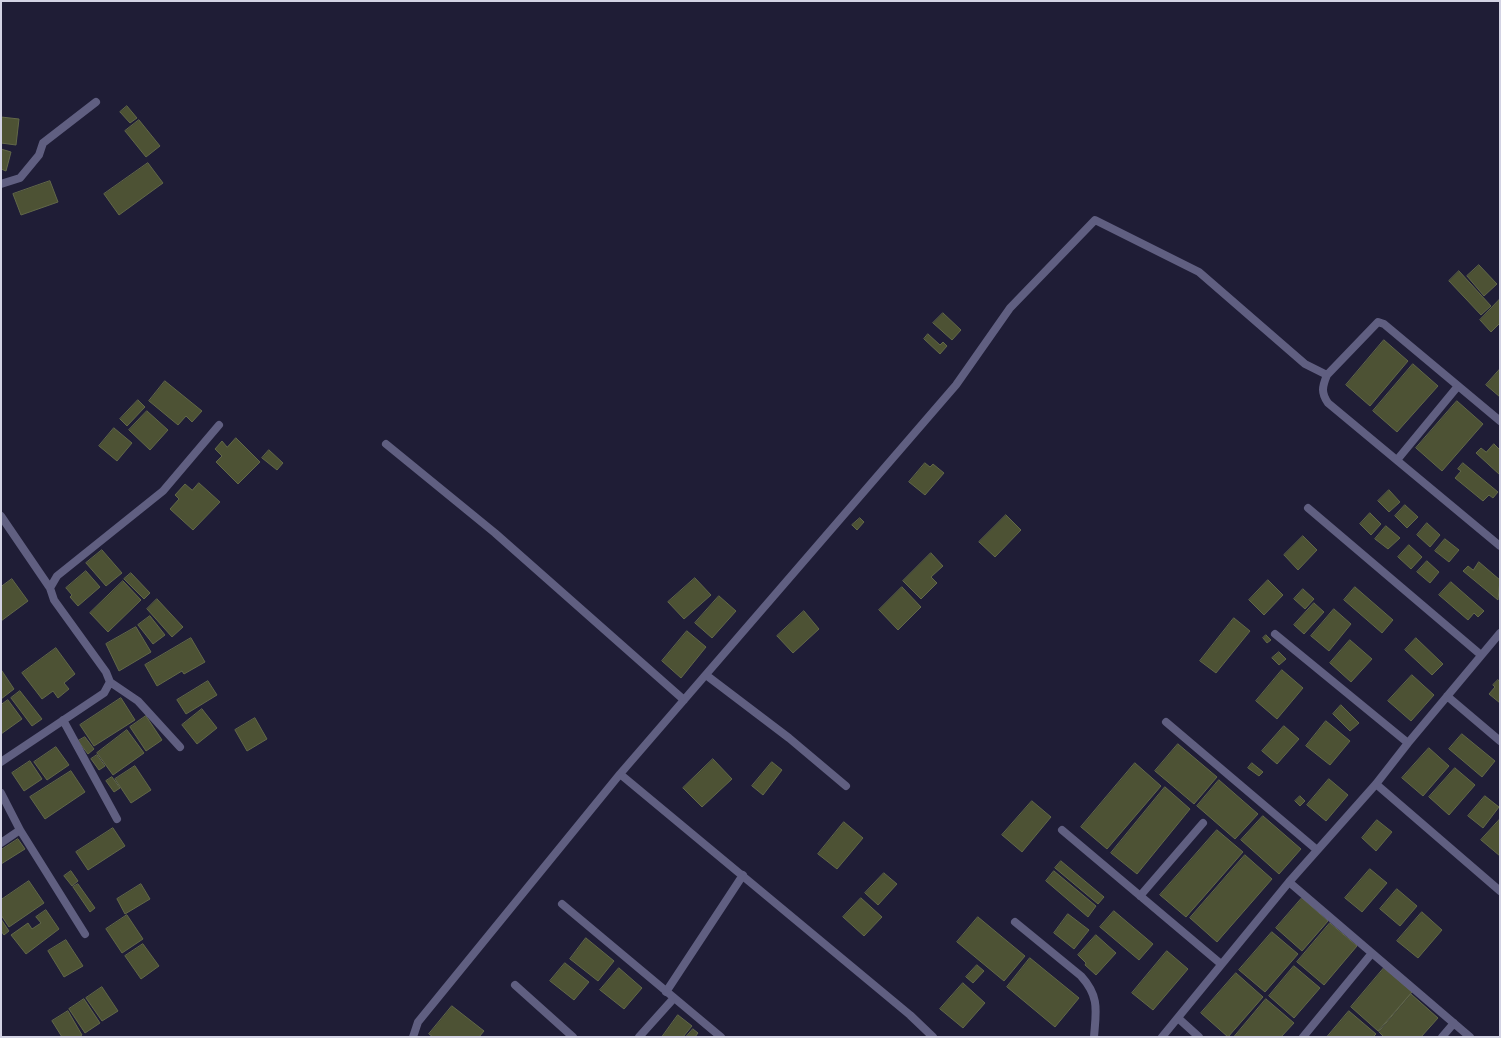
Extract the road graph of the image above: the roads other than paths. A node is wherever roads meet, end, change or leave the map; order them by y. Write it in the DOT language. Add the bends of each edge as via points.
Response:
graph roads {
  1 [pos="96,102"];
  2 [pos="1,184"];
  3 [pos="1327,375"];
  4 [pos="1458,386"];
  5 [pos="1500,421"];
  6 [pos="219,425"];
  7 [pos="386,444"];
  8 [pos="1397,460"];
  9 [pos="1308,508"];
  10 [pos="1,516"];
  11 [pos="1500,546"];
  12 [pos="50,588"];
  13 [pos="1500,633"];
  14 [pos="1275,634"];
  15 [pos="1481,655"];
  16 [pos="706,675"];
  17 [pos="110,682"];
  18 [pos="1447,696"];
  19 [pos="684,700"];
  20 [pos="63,720"];
  21 [pos="1166,722"];
  22 [pos="1500,741"];
  23 [pos="1408,743"];
  24 [pos="180,747"];
  25 [pos="1,762"];
  26 [pos="620,774"];
  27 [pos="1376,784"];
  28 [pos="846,786"];
  29 [pos="1,793"];
  30 [pos="117,819"];
  31 [pos="1203,823"];
  32 [pos="20,830"];
  33 [pos="1062,830"];
  34 [pos="1,843"];
  35 [pos="1317,850"];
  36 [pos="743,875"];
  37 [pos="1289,882"];
  38 [pos="1500,891"];
  39 [pos="1140,896"];
  40 [pos="562,904"];
  41 [pos="1015,922"];
  42 [pos="85,934"];
  43 [pos="1372,953"];
  44 [pos="1222,964"];
  45 [pos="515,985"];
  46 [pos="666,992"];
  47 [pos="674,998"];
  48 [pos="1178,1018"];
  49 [pos="1454,1023"];
  50 [pos="413,1037"];
  51 [pos="573,1037"];
  52 [pos="639,1037"];
  53 [pos="721,1037"];
  54 [pos="933,1037"];
  55 [pos="1094,1037"];
  56 [pos="1162,1037"];
  57 [pos="1199,1037"];
  58 [pos="1303,1037"];
  59 [pos="1442,1037"];
  60 [pos="1470,1037"];
  1 -- 2 [label="street" via="43,143 39,155 20,178"];
  3 -- 4 [label="street" via="1378,322 1384,324"];
  3 -- 8 [label="street" via="1322,386 1323,395 1328,403"];
  3 -- 16 [label="street" via="1305,364 1199,272 1095,220 1010,308 956,384"];
  4 -- 5 [label="street"];
  4 -- 8 [label="street"];
  6 -- 12 [label="street" via="163,491 57,576"];
  7 -- 19 [label="street" via="495,533"];
  8 -- 11 [label="street"];
  9 -- 15 [label="street"];
  10 -- 12 [label="street"];
  12 -- 17 [label="street" via="54,600 106,672"];
  13 -- 15 [label="street"];
  14 -- 23 [label="street"];
  15 -- 18 [label="street"];
  16 -- 19 [label="street"];
  16 -- 28 [label="street" via="789,738"];
  17 -- 20 [label="street" via="104,693"];
  17 -- 24 [label="street" via="138,701"];
  18 -- 22 [label="street"];
  18 -- 23 [label="street"];
  19 -- 26 [label="street"];
  20 -- 25 [label="street"];
  20 -- 30 [label="street"];
  21 -- 35 [label="street"];
  23 -- 27 [label="street"];
  26 -- 36 [label="street"];
  26 -- 50 [label="street" via="418,1022"];
  27 -- 35 [label="street"];
  27 -- 38 [label="street"];
  29 -- 32 [label="street"];
  31 -- 39 [label="street"];
  32 -- 34 [label="street"];
  32 -- 42 [label="street"];
  33 -- 39 [label="street"];
  35 -- 37 [label="street"];
  36 -- 46 [label="street"];
  36 -- 54 [label="street"];
  37 -- 43 [label="street"];
  37 -- 44 [label="street"];
  39 -- 44 [label="street"];
  40 -- 46 [label="street"];
  41 -- 55 [label="street" via="1090,986 1096,1006"];
  43 -- 49 [label="street"];
  43 -- 58 [label="street"];
  44 -- 48 [label="street"];
  45 -- 51 [label="street"];
  46 -- 47 [label="street"];
  47 -- 52 [label="street"];
  47 -- 53 [label="street"];
  48 -- 56 [label="street"];
  48 -- 57 [label="street"];
  49 -- 59 [label="street"];
  49 -- 60 [label="street"];
}
